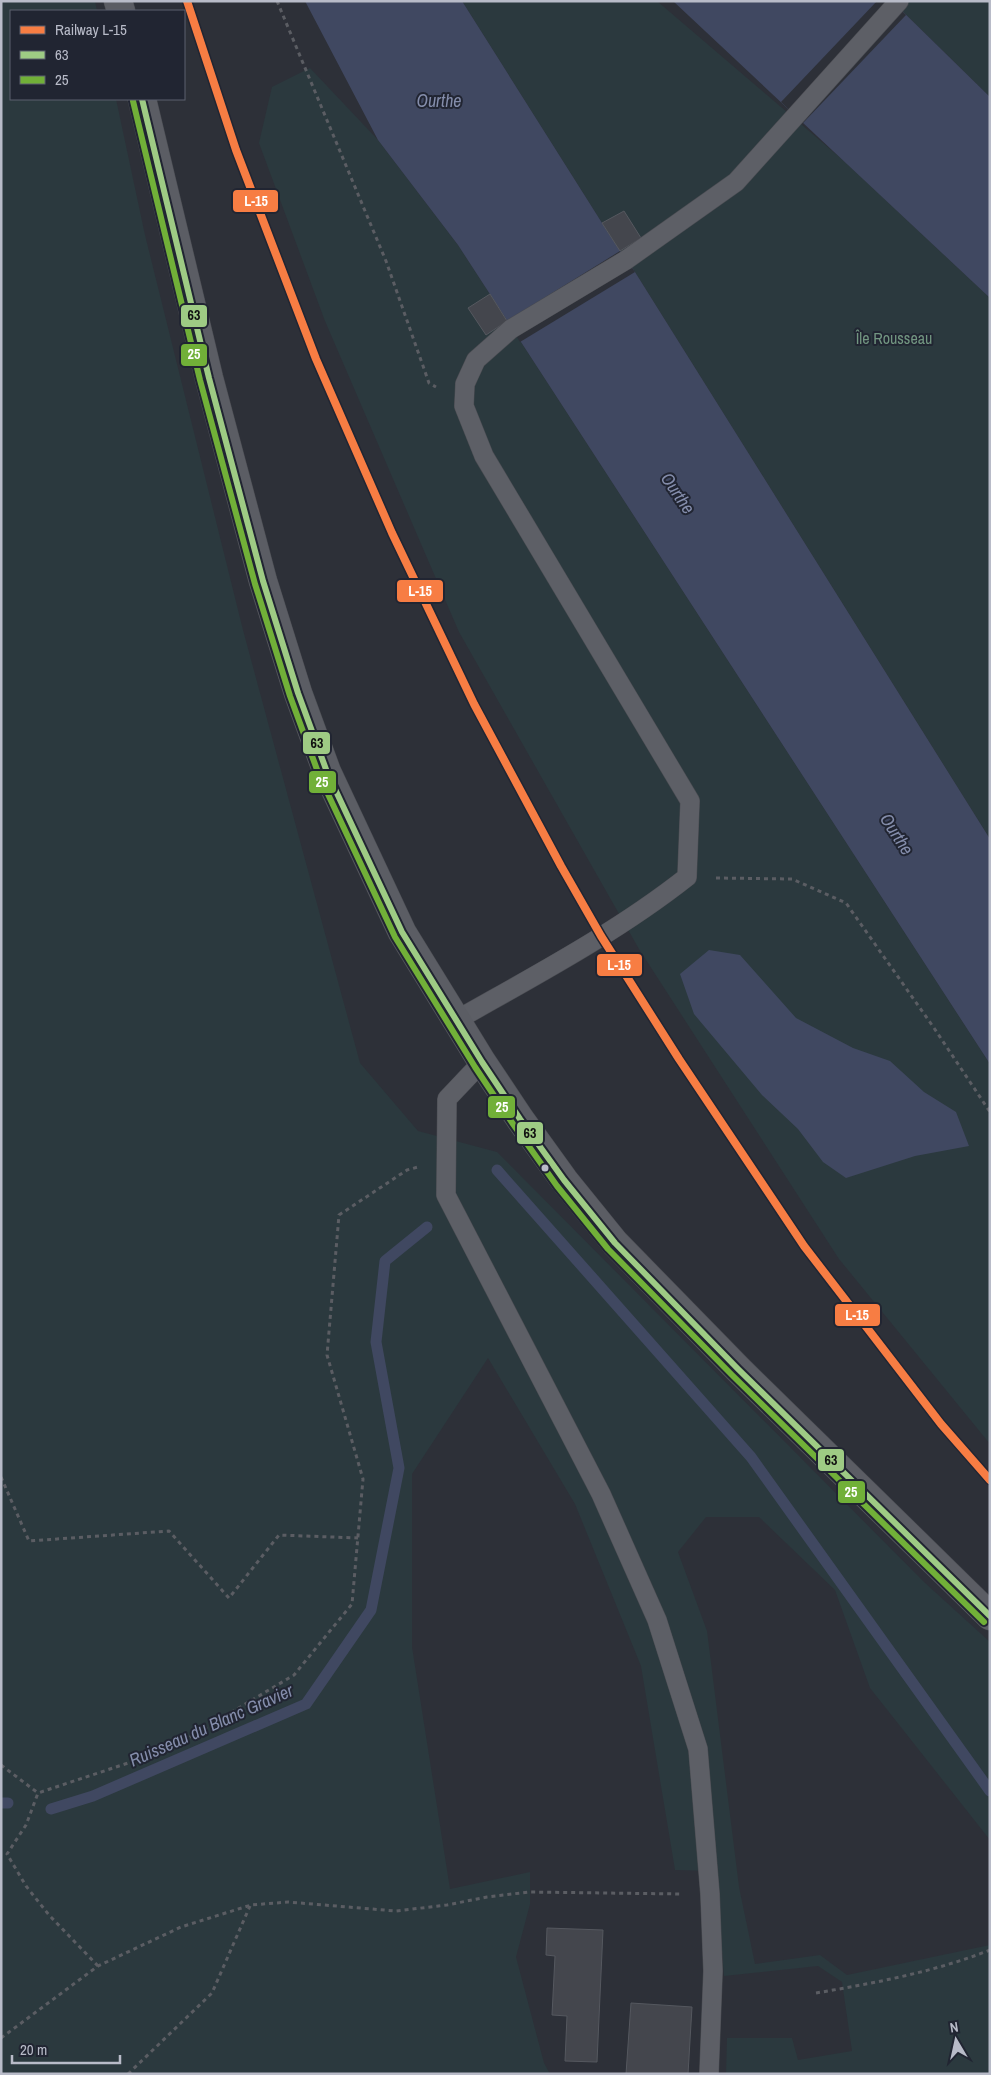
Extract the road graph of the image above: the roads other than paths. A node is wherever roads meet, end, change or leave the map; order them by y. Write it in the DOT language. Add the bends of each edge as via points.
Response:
graph roads {
  1 [pos="899,1"];
  2 [pos="142,100"];
  3 [pos="455,1021"];
  4 [pos="482,1062"];
  5 [pos="990,1616"];
  6 [pos="709,2074"];
  1 -- 3 [label="lane" via="736,182 626,260 512,329 476,360 465,384 464,406 484,456 690,801 687,877 656,902"];
  2 -- 3 [label="main road" via="263,581 298,694 327,772 398,924"];
  3 -- 4 [label="main road"];
  4 -- 5 [label="main road" via="564,1180 615,1243 745,1376"];
  4 -- 6 [label="lane" via="447,1100 446,1195 601,1494 657,1620 698,1749 710,1894 713,1990"];
}
